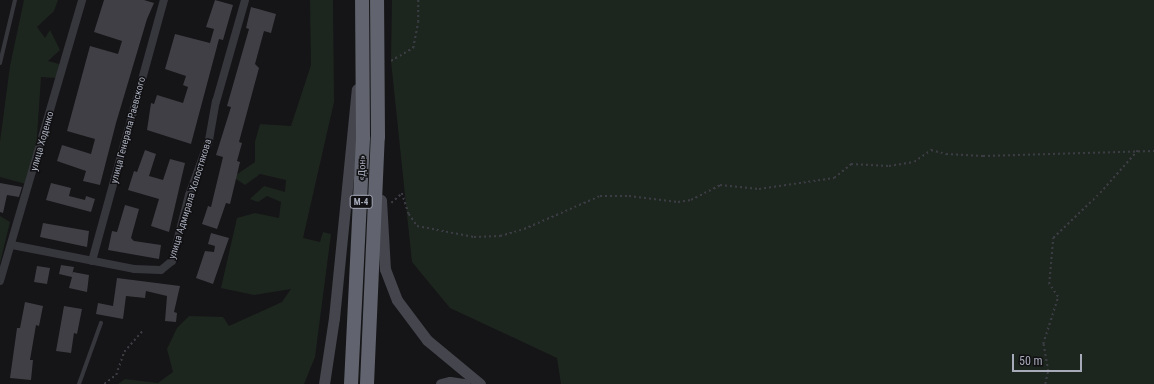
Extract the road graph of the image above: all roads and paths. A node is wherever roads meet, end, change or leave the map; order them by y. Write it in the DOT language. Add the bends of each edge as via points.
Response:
graph roads {
  1 [pos="15,0"];
  2 [pos="82,0"];
  3 [pos="164,0"];
  4 [pos="245,0"];
  5 [pos="362,0"];
  6 [pos="377,0"];
  7 [pos="418,0"];
  8 [pos="362,20"];
  9 [pos="392,61"];
  10 [pos="0,63"];
  11 [pos="378,137"];
  12 [pos="1138,150"];
  13 [pos="1154,151"];
  14 [pos="382,216"];
  15 [pos="12,245"];
  16 [pos="92,261"];
  17 [pos="0,281"];
  18 [pos="101,323"];
  19 [pos="142,331"];
  20 [pos="79,384"];
  21 [pos="104,384"];
  22 [pos="324,384"];
  23 [pos="351,384"];
  24 [pos="367,384"];
  25 [pos="441,384"];
  26 [pos="465,384"];
  27 [pos="480,384"];
  28 [pos="1045,384"];
  1 -- 10 [label="lane"];
  2 -- 15 [label="street, улица Ходенко"];
  3 -- 16 [label="street, улица Генерала Раевского"];
  4 -- 16 [label="street, улица Адмирала Холостякова" via="216,102 209,140 189,195 172,261 161,270 134,270"];
  5 -- 8 [label="highway, «Дон» / М-4"];
  6 -- 11 [label="highway, «Дон» / М-4"];
  7 -- 9 [label="path" via="418,22 412,48"];
  8 -- 22 [label="main road" via="336,295"];
  8 -- 23 [label="highway, «Дон» / М-4" via="363,137"];
  11 -- 14 [label="main road"];
  11 -- 24 [label="highway, «Дон» / М-4"];
  12 -- 13 [label="path"];
  12 -- 14 [label="path" via="983,156 946,154 931,150 914,162 889,166 851,164 834,178 759,189 720,184 691,200 678,202 629,196 600,196 524,230 500,236 474,237 418,226 409,214 402,193"];
  12 -- 28 [label="path" via="1100,193 1053,238 1049,284 1058,297 1043,344 1048,371"];
  14 -- 27 [label="main road" via="385,269 397,300 426,340"];
  15 -- 16 [label="street, улица Адмирала Холостякова"];
  15 -- 17 [label="street, улица Ходенко"];
  18 -- 20 [label="lane"];
  19 -- 21 [label="path" via="124,352 116,375"];
  25 -- 26 [label="main road"];
}
